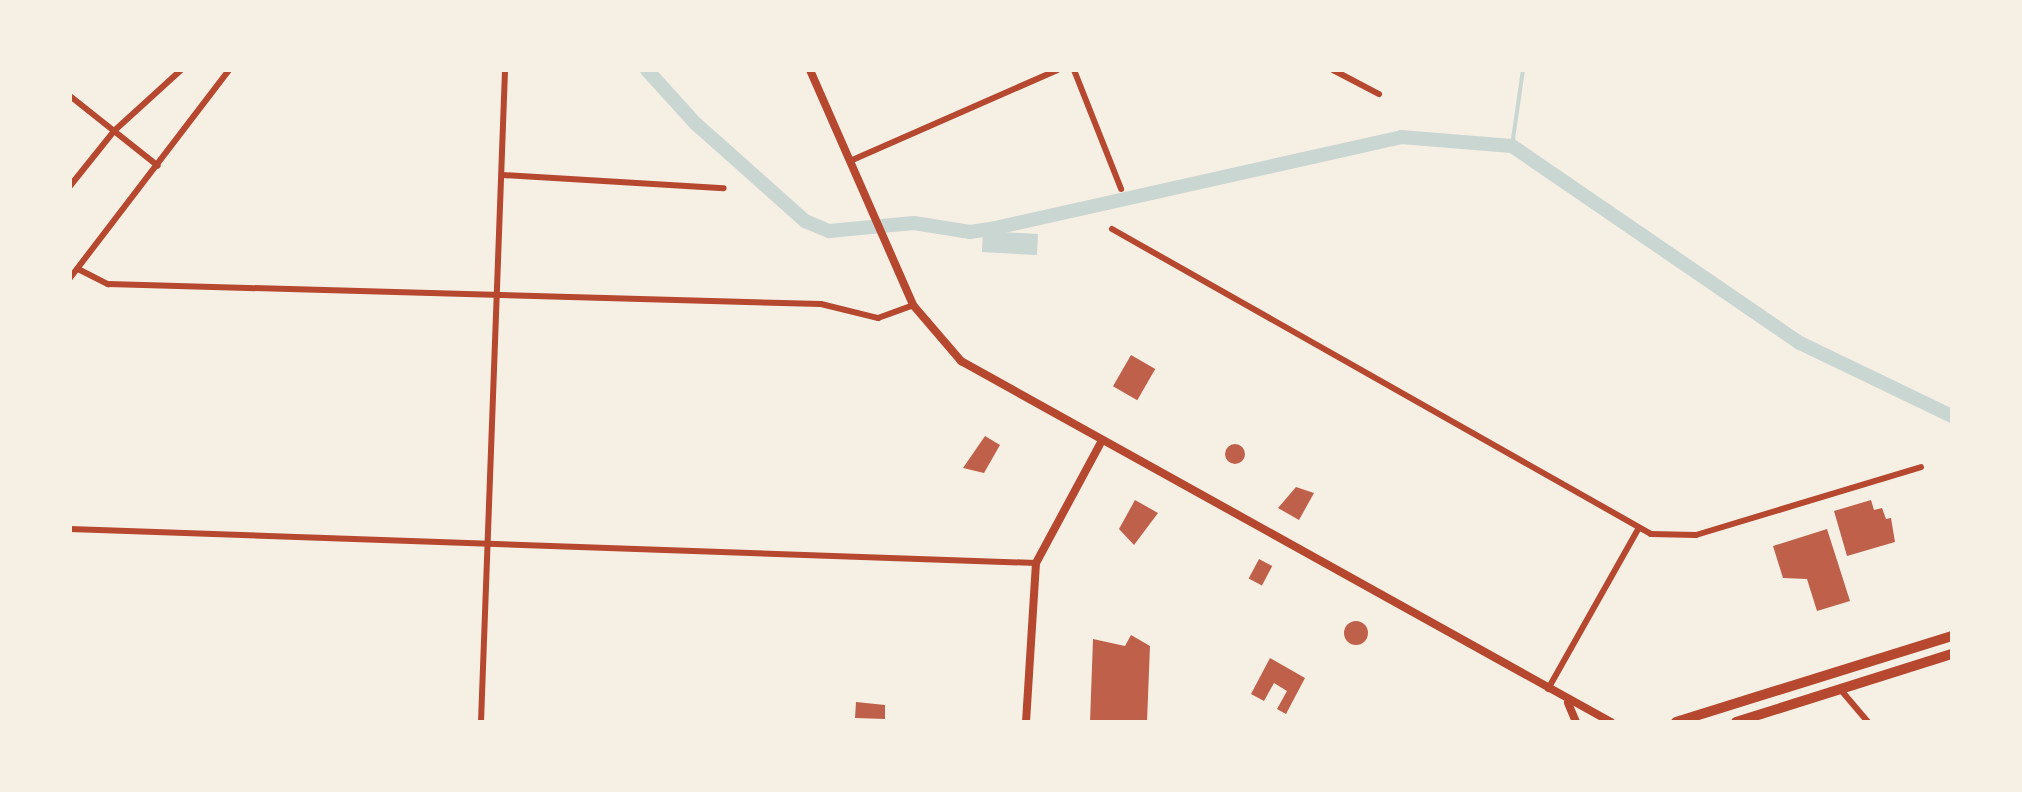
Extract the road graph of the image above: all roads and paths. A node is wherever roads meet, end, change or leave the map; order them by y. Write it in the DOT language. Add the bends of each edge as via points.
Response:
graph roads {
  1 [pos="180,70"];
  2 [pos="229,70"];
  3 [pos="505,70"];
  4 [pos="810,70"];
  5 [pos="1057,70"];
  6 [pos="1074,70"];
  7 [pos="1334,70"];
  8 [pos="1378,94"];
  9 [pos="70,96"];
  10 [pos="114,131"];
  11 [pos="850,161"];
  12 [pos="158,166"];
  13 [pos="502,174"];
  14 [pos="70,186"];
  15 [pos="724,188"];
  16 [pos="1120,189"];
  17 [pos="1112,229"];
  18 [pos="78,269"];
  19 [pos="70,278"];
  20 [pos="497,294"];
  21 [pos="913,305"];
  22 [pos="1100,444"];
  23 [pos="1921,467"];
  24 [pos="70,529"];
  25 [pos="1638,529"];
  26 [pos="489,540"];
  27 [pos="1036,563"];
  28 [pos="1952,636"];
  29 [pos="1952,654"];
  30 [pos="1840,689"];
  31 [pos="1548,690"];
  32 [pos="1568,702"];
  33 [pos="1866,718"];
  34 [pos="481,722"];
  35 [pos="1026,722"];
  36 [pos="1576,722"];
  37 [pos="1610,722"];
  38 [pos="1676,722"];
  39 [pos="1736,722"];
  1 -- 10 [label="street"];
  2 -- 12 [label="street"];
  3 -- 13 [label="street"];
  4 -- 11 [label="street"];
  5 -- 11 [label="street"];
  6 -- 16 [label="street"];
  7 -- 8 [label="street"];
  9 -- 10 [label="street"];
  10 -- 12 [label="street"];
  10 -- 14 [label="street"];
  11 -- 21 [label="street"];
  12 -- 18 [label="street"];
  13 -- 15 [label="street"];
  13 -- 20 [label="street"];
  17 -- 25 [label="street"];
  18 -- 19 [label="street"];
  18 -- 20 [label="street" via="108,284"];
  20 -- 21 [label="street" via="820,304 878,318"];
  20 -- 26 [label="street"];
  21 -- 22 [label="street" via="961,360"];
  22 -- 27 [label="street"];
  22 -- 31 [label="street"];
  23 -- 25 [label="street" via="1696,535"];
  24 -- 26 [label="street"];
  25 -- 31 [label="street"];
  26 -- 27 [label="street"];
  26 -- 34 [label="street"];
  27 -- 35 [label="street"];
  28 -- 38 [label="main road"];
  29 -- 30 [label="main road"];
  30 -- 33 [label="street"];
  30 -- 39 [label="main road"];
  31 -- 32 [label="street"];
  32 -- 36 [label="street"];
  32 -- 37 [label="street"];
}
